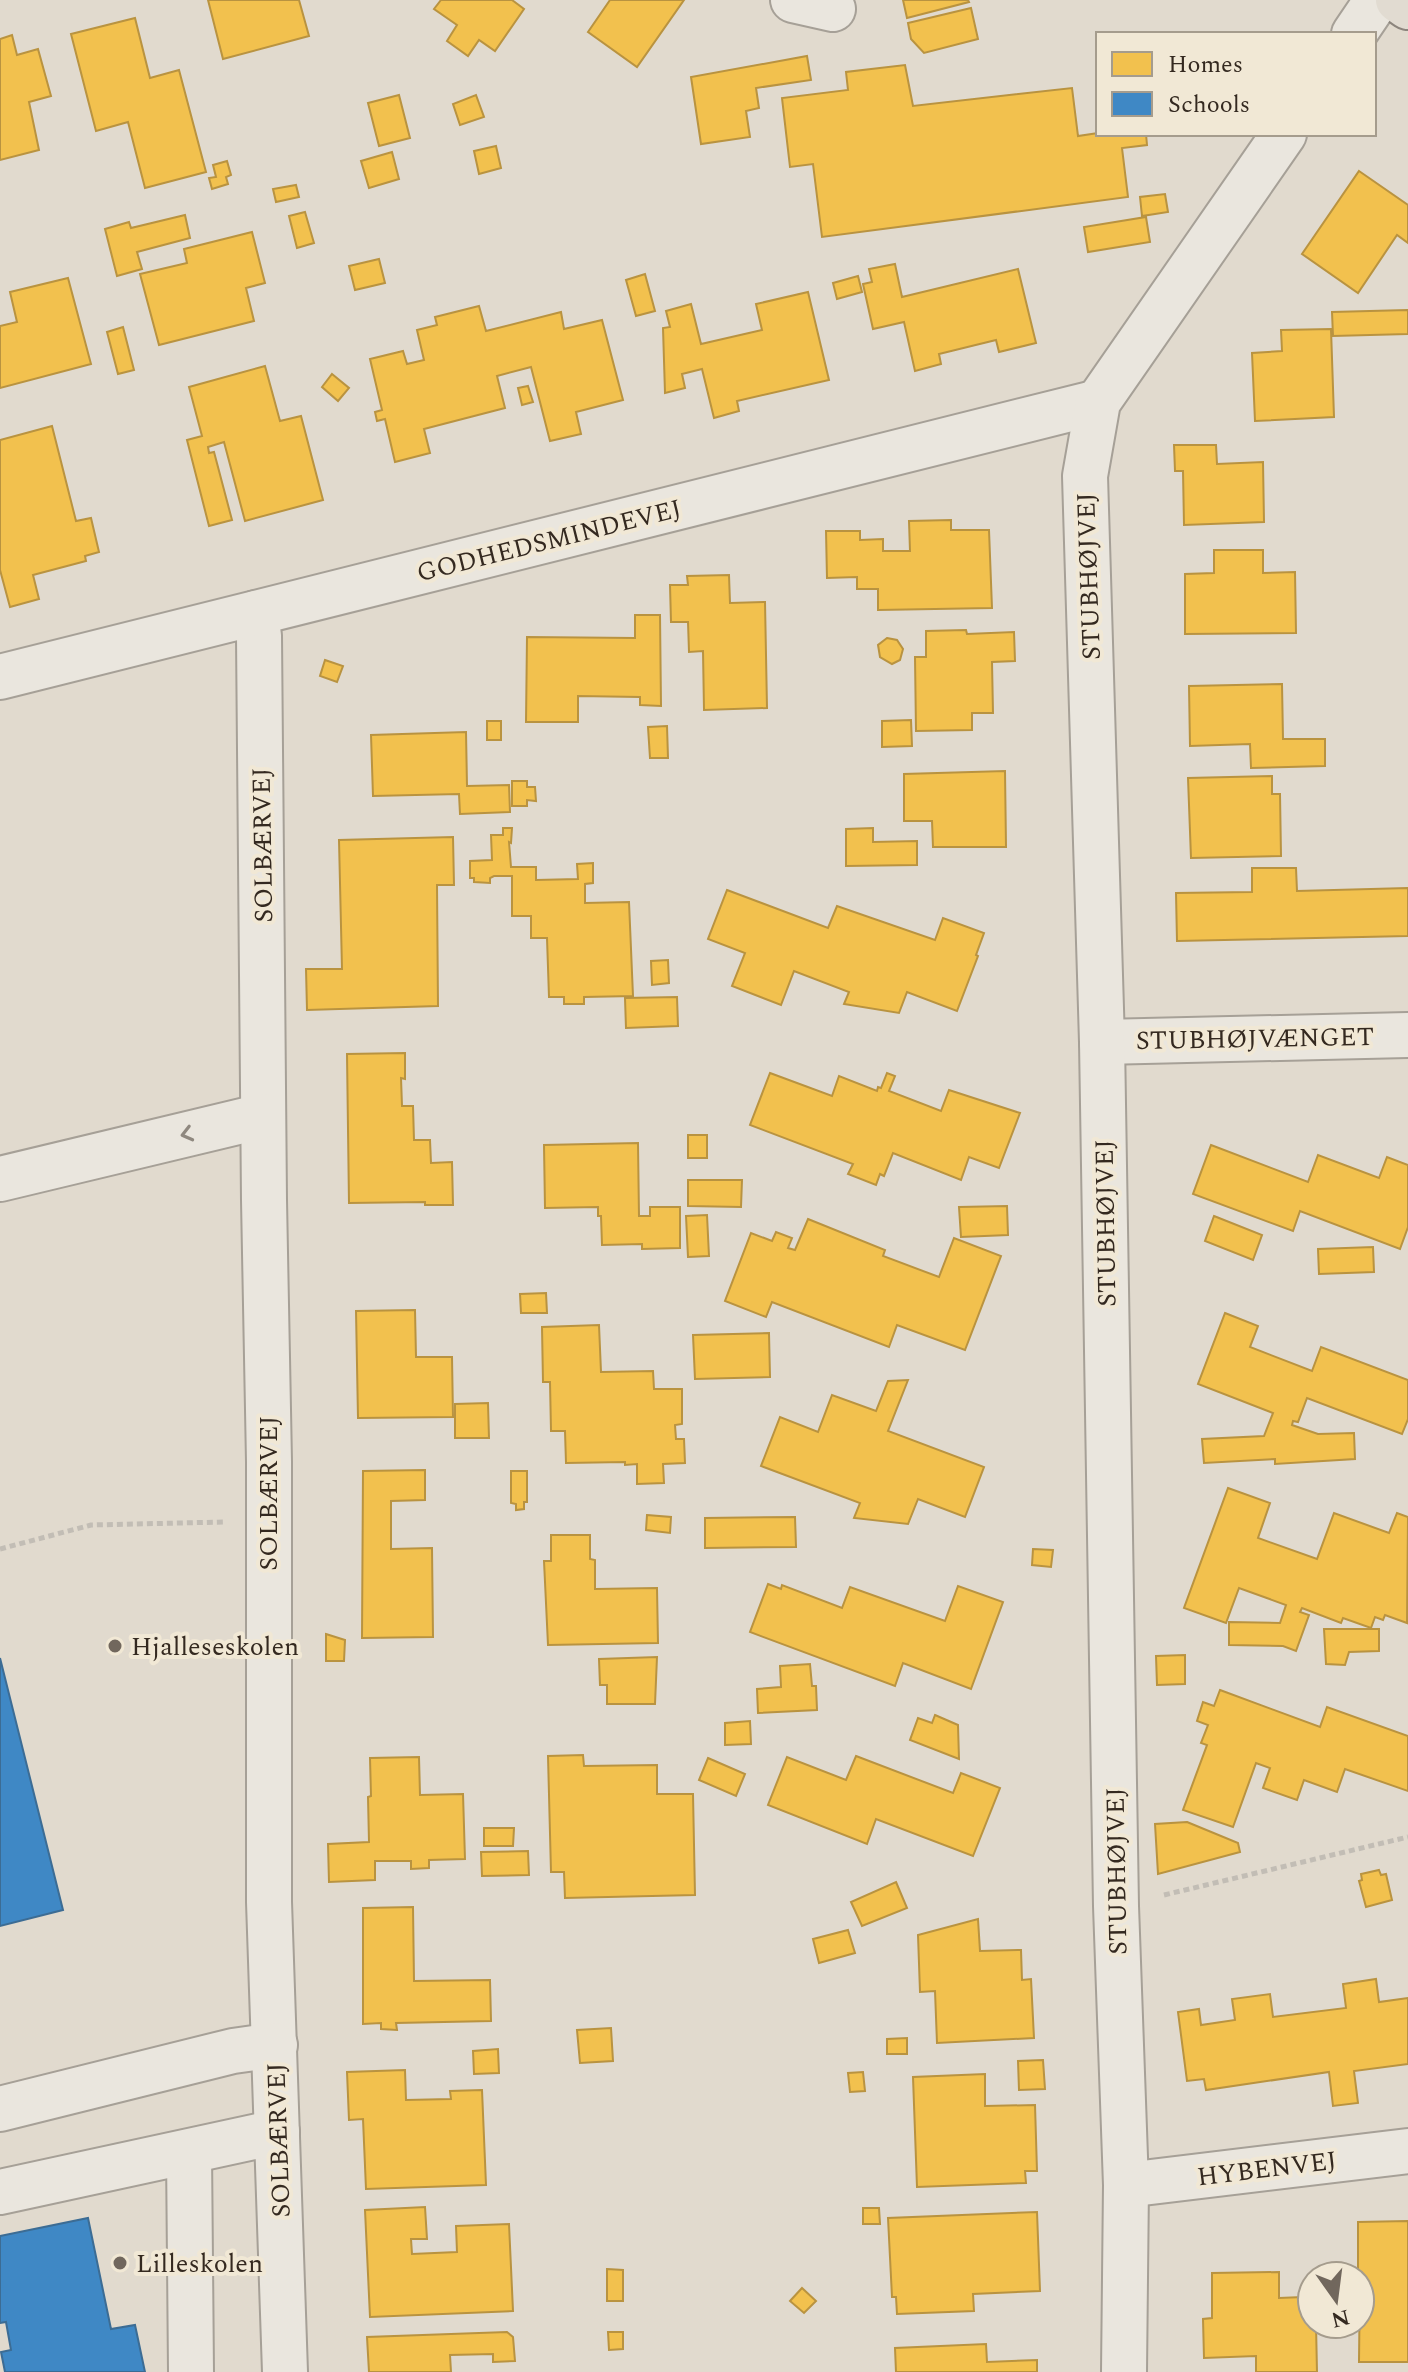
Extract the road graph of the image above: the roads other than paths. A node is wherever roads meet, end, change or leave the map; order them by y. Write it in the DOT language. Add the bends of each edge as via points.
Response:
graph roads {
  1 [pos="1377,0"];
  2 [pos="1398,0"];
  3 [pos="1408,7"];
  4 [pos="1355,32"];
  5 [pos="1283,136"];
  6 [pos="1098,402"];
  7 [pos="256,613"];
  8 [pos="0,677"];
  9 [pos="1408,1035"];
  10 [pos="1102,1042"];
  11 [pos="263,1116"];
  12 [pos="0,1179"];
  13 [pos="275,2045"];
  14 [pos="0,2109"];
  15 [pos="277,2132"];
  16 [pos="1408,2151"];
  17 [pos="189,2152"];
  18 [pos="1126,2185"];
  19 [pos="0,2192"];
  20 [pos="191,2372"];
  21 [pos="285,2372"];
  22 [pos="1124,2372"];
  1 -- 4 [label="street"];
  2 -- 3 [label="main road"];
  5 -- 6 [label="street, STUBHØJVEJ"];
  6 -- 7 [label="street, GODHEDSMINDEVEJ"];
  6 -- 10 [label="street, STUBHØJVEJ" via="1085,476"];
  7 -- 8 [label="street, GODHEDSMINDEVEJ"];
  7 -- 11 [label="street, SOLBÆRVEJ"];
  9 -- 10 [label="street, STUBHØJVÆNGET"];
  10 -- 18 [label="street, STUBHØJVEJ" via="1116,1906"];
  11 -- 12 [label="street, one-way"];
  11 -- 13 [label="street, SOLBÆRVEJ" via="269,1902"];
  13 -- 14 [label="street"];
  13 -- 15 [label="street, SOLBÆRVEJ"];
  15 -- 17 [label="street"];
  15 -- 21 [label="street, SOLBÆRVEJ"];
  16 -- 18 [label="street, HYBENVEJ"];
  17 -- 19 [label="street"];
  17 -- 20 [label="street"];
  18 -- 22 [label="street, STUBHØJVEJ"];
}
